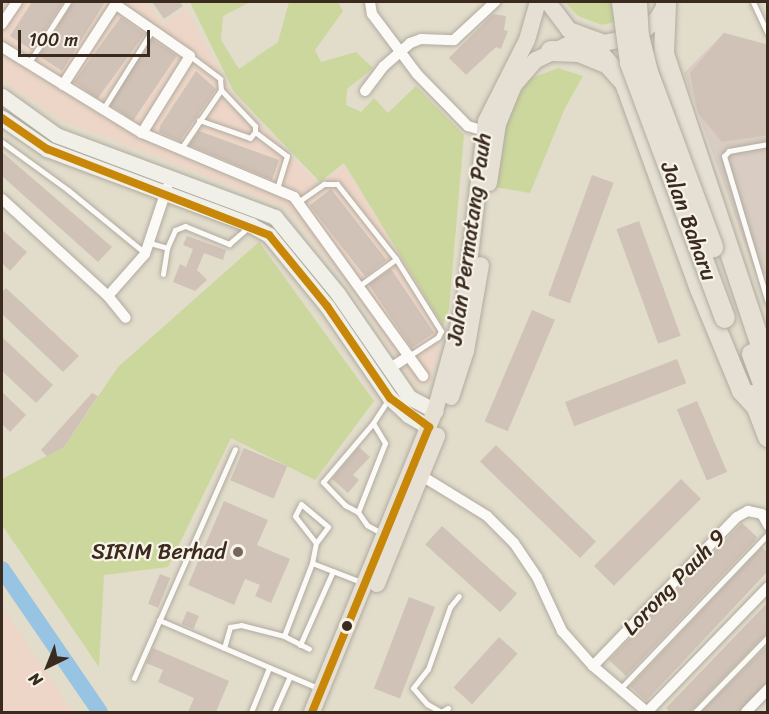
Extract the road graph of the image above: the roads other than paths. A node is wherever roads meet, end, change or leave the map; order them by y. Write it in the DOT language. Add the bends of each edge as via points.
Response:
graph roads {
  1 [pos="17,2"];
  2 [pos="68,2"];
  3 [pos="370,2"];
  4 [pos="495,2"];
  5 [pos="538,2"];
  6 [pos="548,2"];
  7 [pos="622,2"];
  8 [pos="638,2"];
  9 [pos="753,2"];
  10 [pos="116,3"];
  11 [pos="667,3"];
  12 [pos="2,24"];
  13 [pos="153,29"];
  14 [pos="768,34"];
  15 [pos="584,39"];
  16 [pos="2,47"];
  17 [pos="402,49"];
  18 [pos="551,51"];
  19 [pos="190,56"];
  20 [pos="28,64"];
  21 [pos="668,68"];
  22 [pos="620,77"];
  23 [pos="63,85"];
  24 [pos="221,90"];
  25 [pos="365,91"];
  26 [pos="2,96"];
  27 [pos="103,109"];
  28 [pos="2,118"];
  29 [pos="199,120"];
  30 [pos="484,131"];
  31 [pos="255,132"];
  32 [pos="142,134"];
  33 [pos="2,142"];
  34 [pos="768,144"];
  35 [pos="179,151"];
  36 [pos="171,176"];
  37 [pos="277,188"];
  38 [pos="165,193"];
  39 [pos="2,199"];
  40 [pos="298,202"];
  41 [pos="252,225"];
  42 [pos="150,243"];
  43 [pos="167,248"];
  44 [pos="145,254"];
  45 [pos="396,259"];
  46 [pos="163,274"];
  47 [pos="766,283"];
  48 [pos="359,286"];
  49 [pos="108,296"];
  50 [pos="752,305"];
  51 [pos="126,318"];
  52 [pos="409,356"];
  53 [pos="768,367"];
  54 [pos="389,369"];
  55 [pos="423,376"];
  56 [pos="390,398"];
  57 [pos="762,402"];
  58 [pos="432,419"];
  59 [pos="373,423"];
  60 [pos="768,437"];
  61 [pos="235,449"];
  62 [pos="422,476"];
  63 [pos="358,512"];
  64 [pos="768,525"];
  65 [pos="384,534"];
  66 [pos="768,534"];
  67 [pos="316,543"];
  68 [pos="312,563"];
  69 [pos="333,571"];
  70 [pos="365,583"];
  71 [pos="768,587"];
  72 [pos="459,596"];
  73 [pos="159,620"];
  74 [pos="284,636"];
  75 [pos="768,637"];
  76 [pos="300,645"];
  77 [pos="224,648"];
  78 [pos="309,649"];
  79 [pos="593,666"];
  80 [pos="269,668"];
  81 [pos="290,676"];
  82 [pos="134,678"];
  83 [pos="620,689"];
  84 [pos="321,690"];
  85 [pos="768,690"];
  86 [pos="448,708"];
  87 [pos="251,712"];
  88 [pos="274,712"];
  89 [pos="312,712"];
  90 [pos="324,712"];
  91 [pos="647,712"];
  92 [pos="695,712"];
  93 [pos="746,712"];
  1 -- 12 [label="street"];
  2 -- 20 [label="lane"];
  3 -- 17 [label="street" via="372,14"];
  4 -- 17 [label="street" via="454,40 421,39"];
  5 -- 30 [label="main road, Jalan Permatang Pauh" via="527,40 495,99"];
  6 -- 15 [label="main road" via="563,24"];
  7 -- 50 [label="highway, Jalan Baharu, bridge" via="630,63"];
  8 -- 50 [label="highway, Jalan Baharu, bridge" via="639,36 648,72"];
  9 -- 14 [label="lane"];
  10 -- 13 [label="street"];
  10 -- 23 [label="street"];
  11 -- 15 [label="main road" via="657,20 638,36 612,43"];
  11 -- 21 [label="highway" via="662,37"];
  13 -- 19 [label="street"];
  13 -- 27 [label="lane"];
  15 -- 18 [label="main road, Jalan Permatang Pauh"];
  15 -- 22 [label="highway"];
  16 -- 20 [label="street"];
  17 -- 25 [label="street"];
  17 -- 30 [label="street" via="417,74 463,122"];
  18 -- 22 [label="highway" via="592,56"];
  18 -- 62 [label="main road, Jalan Permatang Pauh" via="530,65 514,85 498,124 474,317 453,393"];
  19 -- 24 [label="lane" via="220,79"];
  19 -- 32 [label="street"];
  20 -- 23 [label="street"];
  21 -- 22 [label="highway" via="656,62 642,64"];
  21 -- 50 [label="highway"];
  22 -- 57 [label="highway" via="742,392"];
  23 -- 27 [label="street"];
  24 -- 29 [label="lane"];
  24 -- 31 [label="lane" via="255,126"];
  26 -- 36 [label="street" via="56,135"];
  27 -- 32 [label="street"];
  28 -- 38 [label="street" via="47,149"];
  29 -- 31 [label="lane" via="250,138"];
  29 -- 35 [label="lane"];
  30 -- 58 [label="main road, Jalan Permatang Pauh" via="464,306"];
  31 -- 37 [label="lane" via="288,156"];
  32 -- 35 [label="street"];
  33 -- 44 [label="lane"];
  34 -- 47 [label="lane" via="729,151 723,156"];
  35 -- 37 [label="street"];
  36 -- 38 [label="street"];
  36 -- 54 [label="street" via="274,217 338,294"];
  37 -- 40 [label="street"];
  38 -- 41 [label="street"];
  38 -- 42 [label="street"];
  39 -- 49 [label="street"];
  40 -- 45 [label="lane" via="324,184 337,184"];
  40 -- 48 [label="street"];
  41 -- 43 [label="lane" via="229,244 180,226"];
  41 -- 56 [label="street" via="269,235 327,306"];
  42 -- 43 [label="lane"];
  42 -- 44 [label="street"];
  43 -- 46 [label="lane"];
  44 -- 49 [label="street"];
  45 -- 48 [label="lane"];
  45 -- 52 [label="lane" via="440,327 438,338"];
  47 -- 50 [label="lane"];
  48 -- 52 [label="street"];
  49 -- 51 [label="street"];
  50 -- 53 [label="highway"];
  50 -- 57 [label="highway, Jalan Baharu"];
  52 -- 54 [label="street"];
  52 -- 55 [label="street"];
  54 -- 58 [label="street" via="409,398"];
  56 -- 58 [label="street" via="408,415"];
  56 -- 59 [label="lane"];
  57 -- 60 [label="highway, Jalan Baharu"];
  58 -- 65 [label="main road, Jalan Permatang Pauh"];
  59 -- 63 [label="lane" via="385,443"];
  59 -- 63 [label="lane" via="322,482"];
  61 -- 73 [label="lane"];
  62 -- 79 [label="street" via="487,516 514,543 537,577 562,631"];
  62 -- 90 [label="main road, Jalan Permatang Pauh"];
  63 -- 65 [label="lane" via="367,525"];
  64 -- 79 [label="street, Lorong Pauh 9" via="762,514 748,511 737,517"];
  65 -- 70 [label="main road, Jalan Permatang Pauh"];
  66 -- 83 [label="lane"];
  67 -- 67 [label="lane" via="328,527 301,504 295,516"];
  67 -- 68 [label="lane"];
  68 -- 69 [label="lane"];
  68 -- 74 [label="lane"];
  69 -- 70 [label="lane"];
  69 -- 76 [label="lane"];
  70 -- 84 [label="main road, Jalan Permatang Pauh"];
  71 -- 91 [label="street"];
  72 -- 86 [label="lane" via="450,607 428,669 413,687 434,708 441,712"];
  73 -- 77 [label="lane"];
  73 -- 82 [label="lane"];
  74 -- 76 [label="lane"];
  74 -- 77 [label="lane" via="250,625 230,627"];
  75 -- 92 [label="lane"];
  76 -- 78 [label="lane"];
  77 -- 80 [label="lane"];
  79 -- 83 [label="street"];
  80 -- 81 [label="lane"];
  80 -- 87 [label="lane"];
  81 -- 84 [label="lane"];
  81 -- 88 [label="lane"];
  83 -- 91 [label="street"];
  84 -- 89 [label="main road, Jalan Permatang Pauh"];
  85 -- 93 [label="street"];
}
